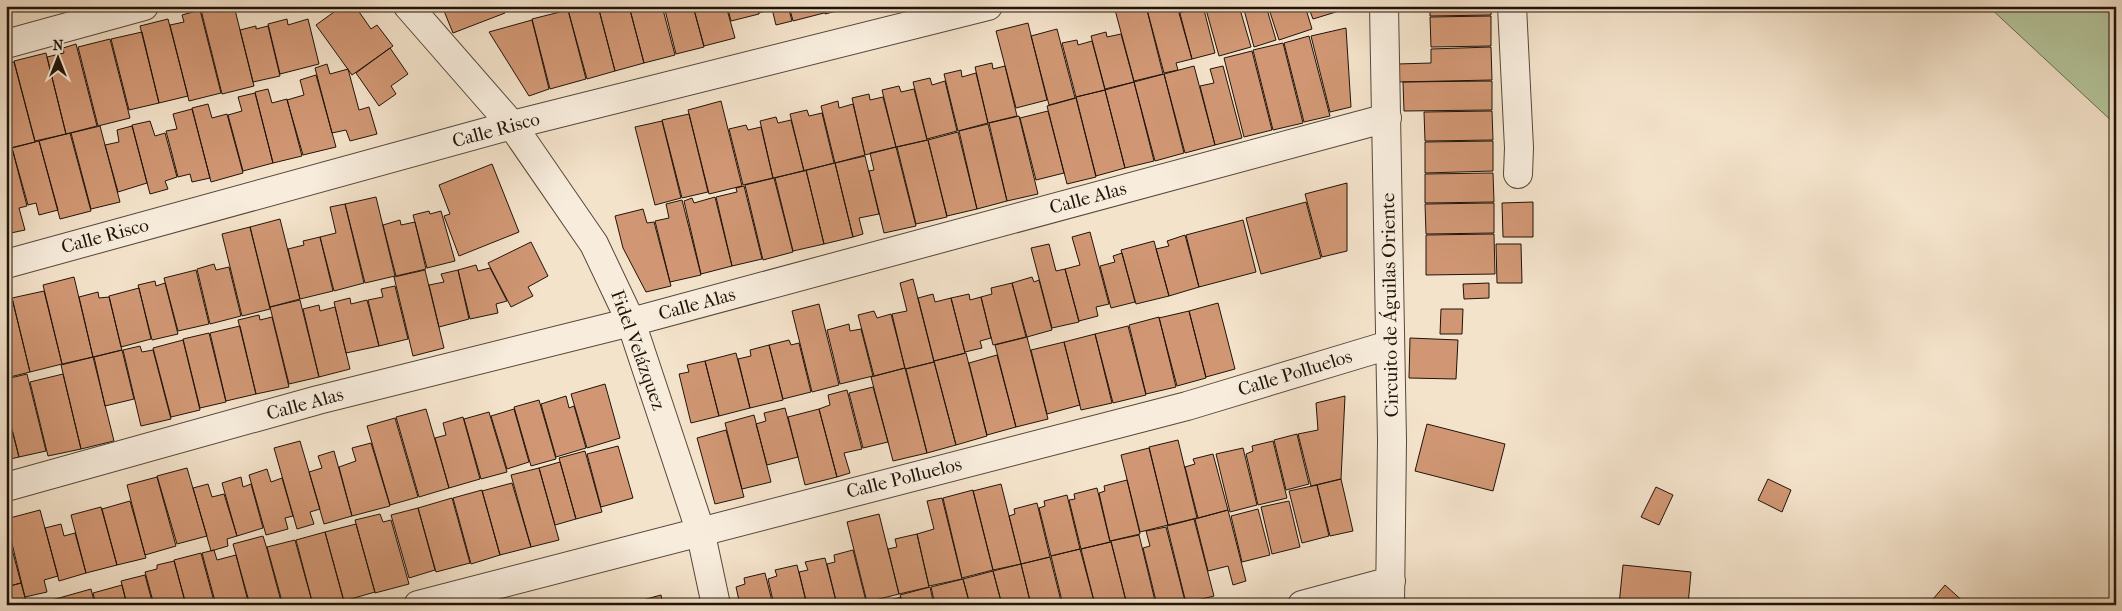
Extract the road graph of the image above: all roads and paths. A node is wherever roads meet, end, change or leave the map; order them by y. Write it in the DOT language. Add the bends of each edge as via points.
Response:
graph roads {
  1 [pos="144,6"];
  2 [pos="408,6"];
  3 [pos="988,6"];
  4 [pos="1384,6"];
  5 [pos="1512,6"];
  6 [pos="6,44"];
  7 [pos="1387,118"];
  8 [pos="512,125"];
  9 [pos="1518,174"];
  10 [pos="6,264"];
  11 [pos="631,322"];
  12 [pos="1389,345"];
  13 [pos="6,487"];
  14 [pos="700,530"];
  15 [pos="1390,593"];
  16 [pos="418,605"];
  17 [pos="716,605"];
  18 [pos="1302,605"];
  1 -- 6 [label="street"];
  2 -- 8 [label="street, Fidel Velázquez"];
  3 -- 8 [label="street, Calle Risco"];
  4 -- 7 [label="street, Circuito de Águilas Oriente"];
  5 -- 9 [label="street"];
  7 -- 11 [label="street, Calle Alas"];
  7 -- 12 [label="street, Circuito de Águilas Oriente"];
  8 -- 10 [label="street, Calle Risco"];
  8 -- 11 [label="street, Fidel Velázquez" via="594,244"];
  11 -- 13 [label="street, Calle Alas" via="318,400"];
  11 -- 14 [label="street, Fidel Velázquez"];
  12 -- 14 [label="street, Calle Polluelos" via="1187,406"];
  12 -- 15 [label="street, Circuito de Águilas Oriente" via="1392,440"];
  14 -- 16 [label="street, Calle Polluelos"];
  14 -- 17 [label="street, Fidel Velázquez"];
  15 -- 18 [label="street"];
}
